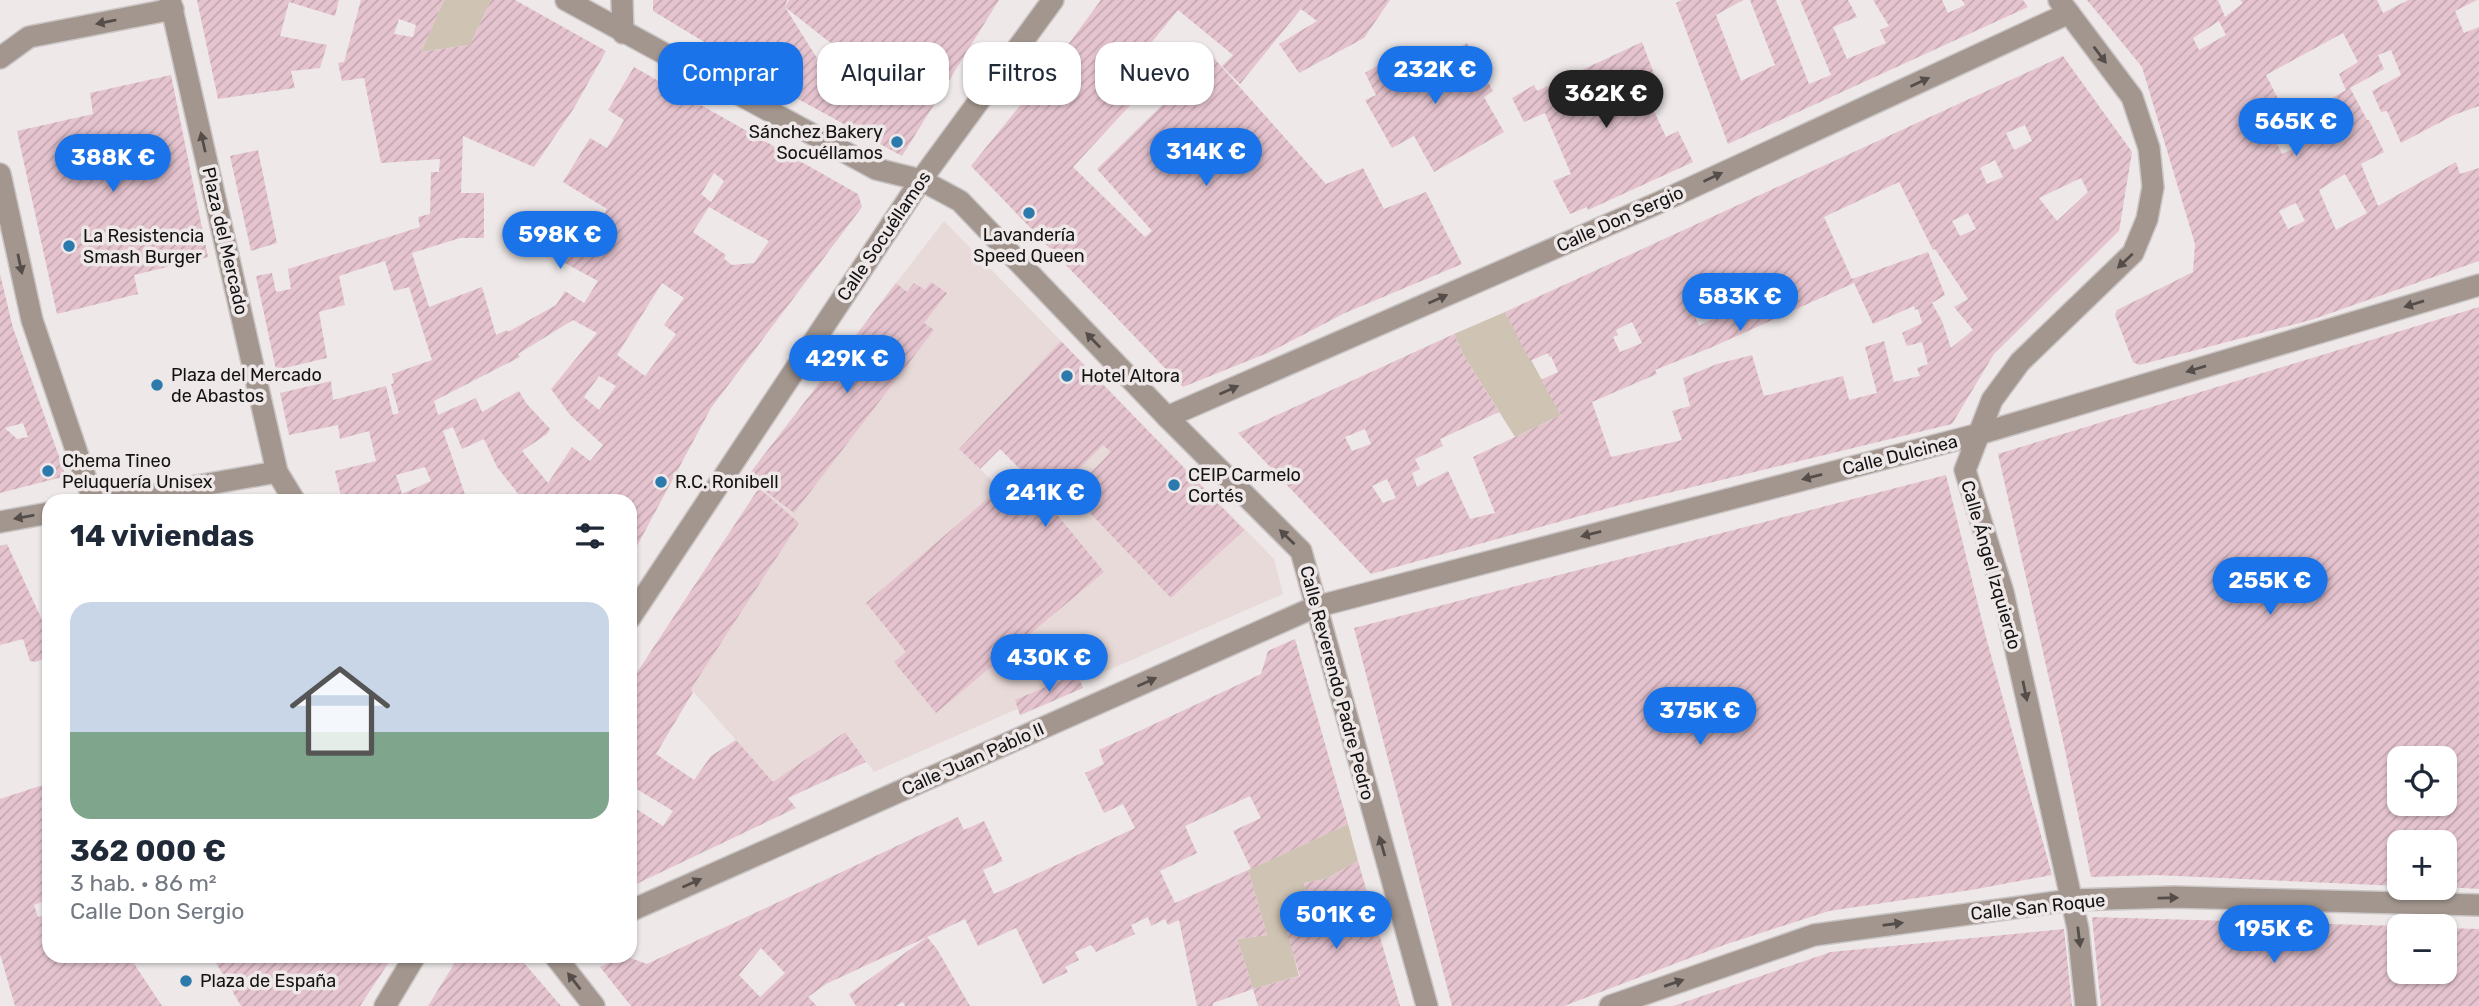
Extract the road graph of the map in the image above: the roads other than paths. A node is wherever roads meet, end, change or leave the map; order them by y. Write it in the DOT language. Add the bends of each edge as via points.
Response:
graph roads {
  1 [pos="566,0"];
  2 [pos="622,0"];
  3 [pos="1053,0"];
  4 [pos="172,5"];
  5 [pos="2064,6"];
  6 [pos="623,33"];
  7 [pos="0,58"];
  8 [pos="0,174"];
  9 [pos="921,180"];
  10 [pos="2479,285"];
  11 [pos="1167,418"];
  12 [pos="1979,434"];
  13 [pos="277,472"];
  14 [pos="91,494"];
  15 [pos="151,494"];
  16 [pos="290,494"];
  17 [pos="42,514"];
  18 [pos="0,522"];
  19 [pos="637,607"];
  20 [pos="1315,607"];
  21 [pos="2071,900"];
  22 [pos="2479,905"];
  23 [pos="637,908"];
  24 [pos="411,963"];
  25 [pos="560,963"];
  26 [pos="385,1006"];
  27 [pos="594,1006"];
  28 [pos="1427,1006"];
  29 [pos="1610,1006"];
  30 [pos="2086,1006"];
  1 -- 6 [label="street, Calle Reverendo Padre Pedro"];
  2 -- 6 [label="street"];
  3 -- 9 [label="street, Calle Socuéllamos"];
  4 -- 7 [label="street, Plaza del Mercado, one-way" via="29,37"];
  13 -- 4 [label="street, Plaza del Mercado, one-way"];
  11 -- 5 [label="street, Calle Don Sergio, one-way" via="1658,203"];
  5 -- 12 [label="street, Calle Ángel Izquierdo, one-way" via="2132,97 2149,148 2153,187 2147,219 2133,253 2020,362 1992,400"];
  6 -- 9 [label="street, Calle Reverendo Padre Pedro" via="876,169"];
  8 -- 14 [label="street, one-way" via="32,320"];
  11 -- 9 [label="street, Calle Reverendo Padre Pedro, one-way" via="960,201"];
  9 -- 19 [label="street, Calle Socuéllamos"];
  10 -- 12 [label="street, Calle Dulcinea, one-way"];
  20 -- 11 [label="street, Calle Reverendo Padre Pedro, one-way" via="1301,551"];
  12 -- 20 [label="street, Calle Dulcinea, one-way"];
  12 -- 21 [label="street, Calle Ángel Izquierdo, one-way" via="1965,470 2003,592"];
  13 -- 15 [label="street"];
  13 -- 16 [label="street, Plaza del Mercado"];
  17 -- 18 [label="street, one-way"];
  23 -- 20 [label="street, Calle Juan Pablo II, one-way"];
  28 -- 20 [label="street, Calle Reverendo Padre Pedro, one-way"];
  21 -- 22 [label="street, Calle San Roque, one-way" via="2174,897"];
  29 -- 21 [label="street, Calle San Roque, one-way" via="1814,934"];
  21 -- 30 [label="street, Calle Ángel Izquierdo, one-way"];
  24 -- 26 [label="street"];
  27 -- 25 [label="street, one-way"];
}
